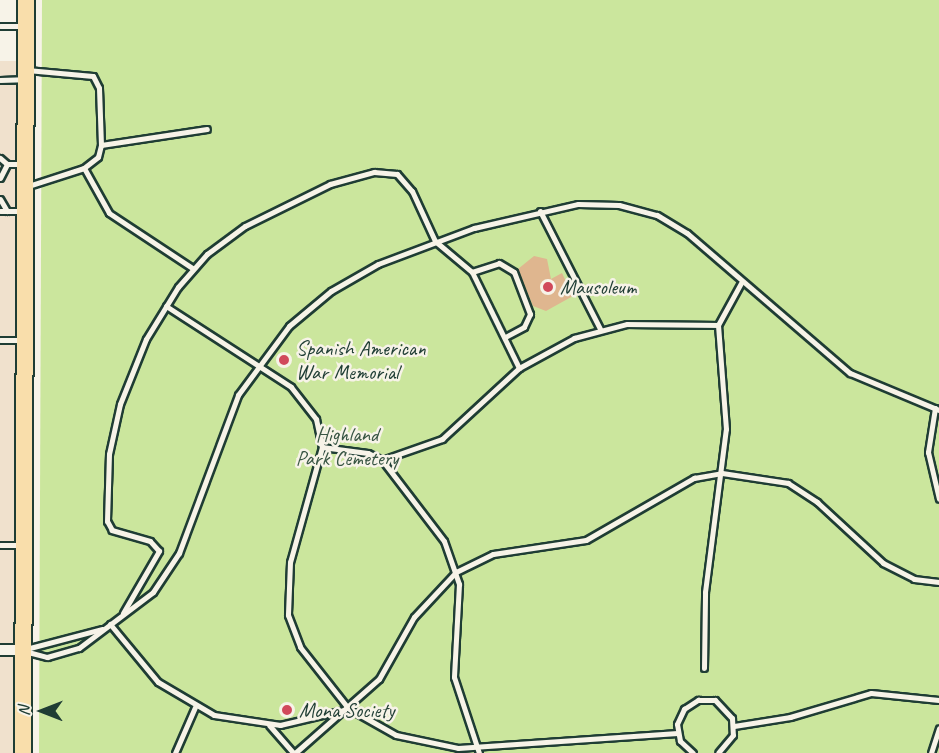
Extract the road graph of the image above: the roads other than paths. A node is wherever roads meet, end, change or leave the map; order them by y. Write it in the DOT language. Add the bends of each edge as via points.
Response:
graph roads {
  1 [pos="26,0"];
  2 [pos="0,26"];
  3 [pos="25,26"];
  4 [pos="25,75"];
  5 [pos="0,80"];
  6 [pos="207,129"];
  7 [pos="101,145"];
  8 [pos="0,158"];
  9 [pos="7,164"];
  10 [pos="26,164"];
  11 [pos="84,168"];
  12 [pos="0,178"];
  13 [pos="26,186"];
  14 [pos="0,199"];
  15 [pos="0,211"];
  16 [pos="7,211"];
  17 [pos="540,211"];
  18 [pos="26,212"];
  19 [pos="435,242"];
  20 [pos="192,268"];
  21 [pos="472,273"];
  22 [pos="741,283"];
  23 [pos="166,306"];
  24 [pos="718,325"];
  25 [pos="600,329"];
  26 [pos="505,337"];
  27 [pos="0,340"];
  28 [pos="25,340"];
  29 [pos="255,367"];
  30 [pos="519,368"];
  31 [pos="937,409"];
  32 [pos="322,447"];
  33 [pos="382,460"];
  34 [pos="722,473"];
  35 [pos="939,499"];
  36 [pos="0,545"];
  37 [pos="24,546"];
  38 [pos="456,572"];
  39 [pos="939,582"];
  40 [pos="123,613"];
  41 [pos="110,624"];
  42 [pos="102,629"];
  43 [pos="0,650"];
  44 [pos="23,651"];
  45 [pos="704,668"];
  46 [pos="939,700"];
  47 [pos="195,707"];
  48 [pos="348,708"];
  49 [pos="269,726"];
  50 [pos="734,726"];
  51 [pos="939,728"];
  52 [pos="677,733"];
  53 [pos="479,751"];
  54 [pos="22,753"];
  55 [pos="175,753"];
  56 [pos="294,753"];
  57 [pos="693,753"];
  58 [pos="718,753"];
  59 [pos="931,753"];
  1 -- 3 [label="main road"];
  2 -- 3 [label="lane"];
  3 -- 4 [label="main road"];
  4 -- 5 [label="lane"];
  4 -- 7 [label="lane" via="93,76 99,88"];
  4 -- 10 [label="main road"];
  6 -- 7 [label="lane"];
  7 -- 11 [label="lane" via="98,157"];
  8 -- 9 [label="lane"];
  9 -- 10 [label="lane"];
  9 -- 12 [label="lane"];
  10 -- 13 [label="main road"];
  11 -- 13 [label="lane"];
  11 -- 20 [label="lane" via="109,213"];
  13 -- 18 [label="main road"];
  14 -- 16 [label="lane"];
  15 -- 16 [label="lane"];
  16 -- 18 [label="lane"];
  17 -- 19 [label="lane"];
  17 -- 22 [label="lane" via="601,203 657,215 687,233"];
  17 -- 25 [label="lane"];
  18 -- 28 [label="main road"];
  19 -- 20 [label="lane" via="408,184 397,174 382,171 330,184 277,207 232,234"];
  19 -- 21 [label="lane"];
  19 -- 29 [label="lane" via="384,261 331,291 289,326"];
  20 -- 23 [label="lane"];
  21 -- 26 [label="lane"];
  21 -- 26 [label="lane" via="499,263 514,272 530,315 524,327"];
  22 -- 24 [label="lane"];
  22 -- 31 [label="lane" via="850,373"];
  23 -- 29 [label="lane"];
  23 -- 40 [label="lane" via="128,382 109,454 108,525 159,547"];
  24 -- 25 [label="lane"];
  24 -- 34 [label="lane" via="726,400"];
  25 -- 30 [label="lane"];
  26 -- 30 [label="lane"];
  27 -- 28 [label="lane"];
  28 -- 37 [label="main road"];
  29 -- 32 [label="lane" via="302,396 316,419"];
  29 -- 40 [label="lane" via="216,442 178,553 143,603"];
  30 -- 33 [label="lane" via="442,439"];
  31 -- 35 [label="lane" via="928,452"];
  32 -- 33 [label="lane" via="368,453"];
  32 -- 48 [label="lane" via="290,562 287,604 300,647"];
  33 -- 38 [label="lane" via="444,541"];
  34 -- 38 [label="lane" via="679,483 586,540 493,555"];
  34 -- 39 [label="lane" via="788,483 817,502 883,563 914,579"];
  34 -- 45 [label="lane" via="705,592"];
  36 -- 37 [label="lane"];
  37 -- 44 [label="main road"];
  38 -- 48 [label="lane" via="414,617 379,679"];
  38 -- 53 [label="lane" via="460,596 454,677"];
  40 -- 41 [label="lane"];
  41 -- 42 [label="lane"];
  41 -- 47 [label="lane" via="158,682"];
  42 -- 44 [label="lane"];
  42 -- 44 [label="lane" via="66,654 42,657"];
  43 -- 44 [label="street"];
  44 -- 54 [label="main road"];
  46 -- 50 [label="lane" via="871,693 790,717"];
  47 -- 49 [label="lane" via="223,719"];
  47 -- 55 [label="lane"];
  48 -- 49 [label="lane"];
  48 -- 53 [label="lane" via="416,742"];
  48 -- 56 [label="lane"];
  49 -- 56 [label="lane"];
  50 -- 52 [label="lane" via="722,704 698,700 684,709"];
  50 -- 58 [label="lane" via="729,743"];
  51 -- 59 [label="lane"];
  52 -- 53 [label="lane"];
  52 -- 57 [label="lane"];
}
